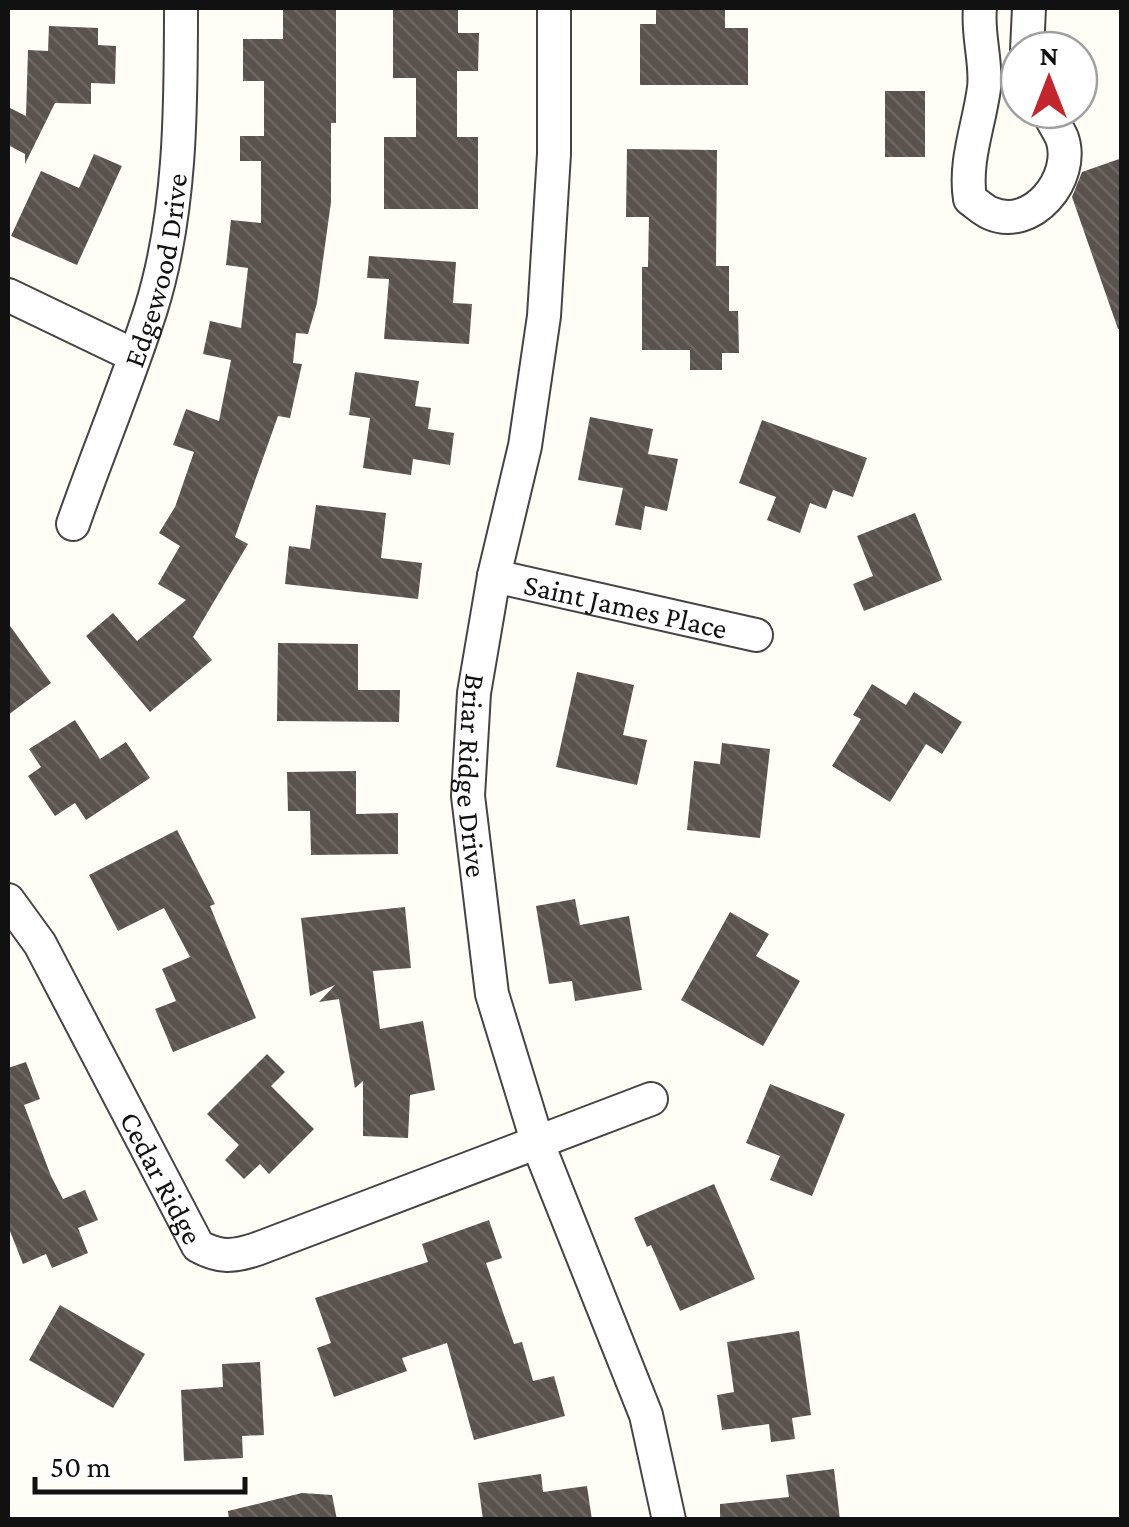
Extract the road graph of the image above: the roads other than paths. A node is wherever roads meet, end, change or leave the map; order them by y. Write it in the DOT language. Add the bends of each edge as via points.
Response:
graph roads {
  1 [pos="181,8"];
  2 [pos="554,8"];
  3 [pos="980,8"];
  4 [pos="1057,130"];
  5 [pos="8,295"];
  6 [pos="133,356"];
  7 [pos="72,524"];
  8 [pos="494,576"];
  9 [pos="756,635"];
  10 [pos="8,900"];
  11 [pos="651,1099"];
  12 [pos="538,1144"];
  13 [pos="669,1520"];
  1 -- 6 [label="street, Edgewood Drive" via="173,194 152,307"];
  2 -- 8 [label="street, Briar Ridge Drive" via="544,316 525,446"];
  3 -- 4 [label="street" via="984,83 967,180 970,199 992,214 1020,216 1048,200 1062,174"];
  5 -- 6 [label="street"];
  6 -- 7 [label="street, Edgewood Drive"];
  8 -- 9 [label="street, Saint James Place"];
  8 -- 12 [label="street, Briar Ridge Drive" via="474,693 468,796 492,994"];
  10 -- 12 [label="street, Cedar Ridge" via="40,944 198,1246 216,1256 257,1249"];
  11 -- 12 [label="street, Cedar Ridge"];
  12 -- 13 [label="street, Briar Ridge Drive" via="646,1415"];
}
